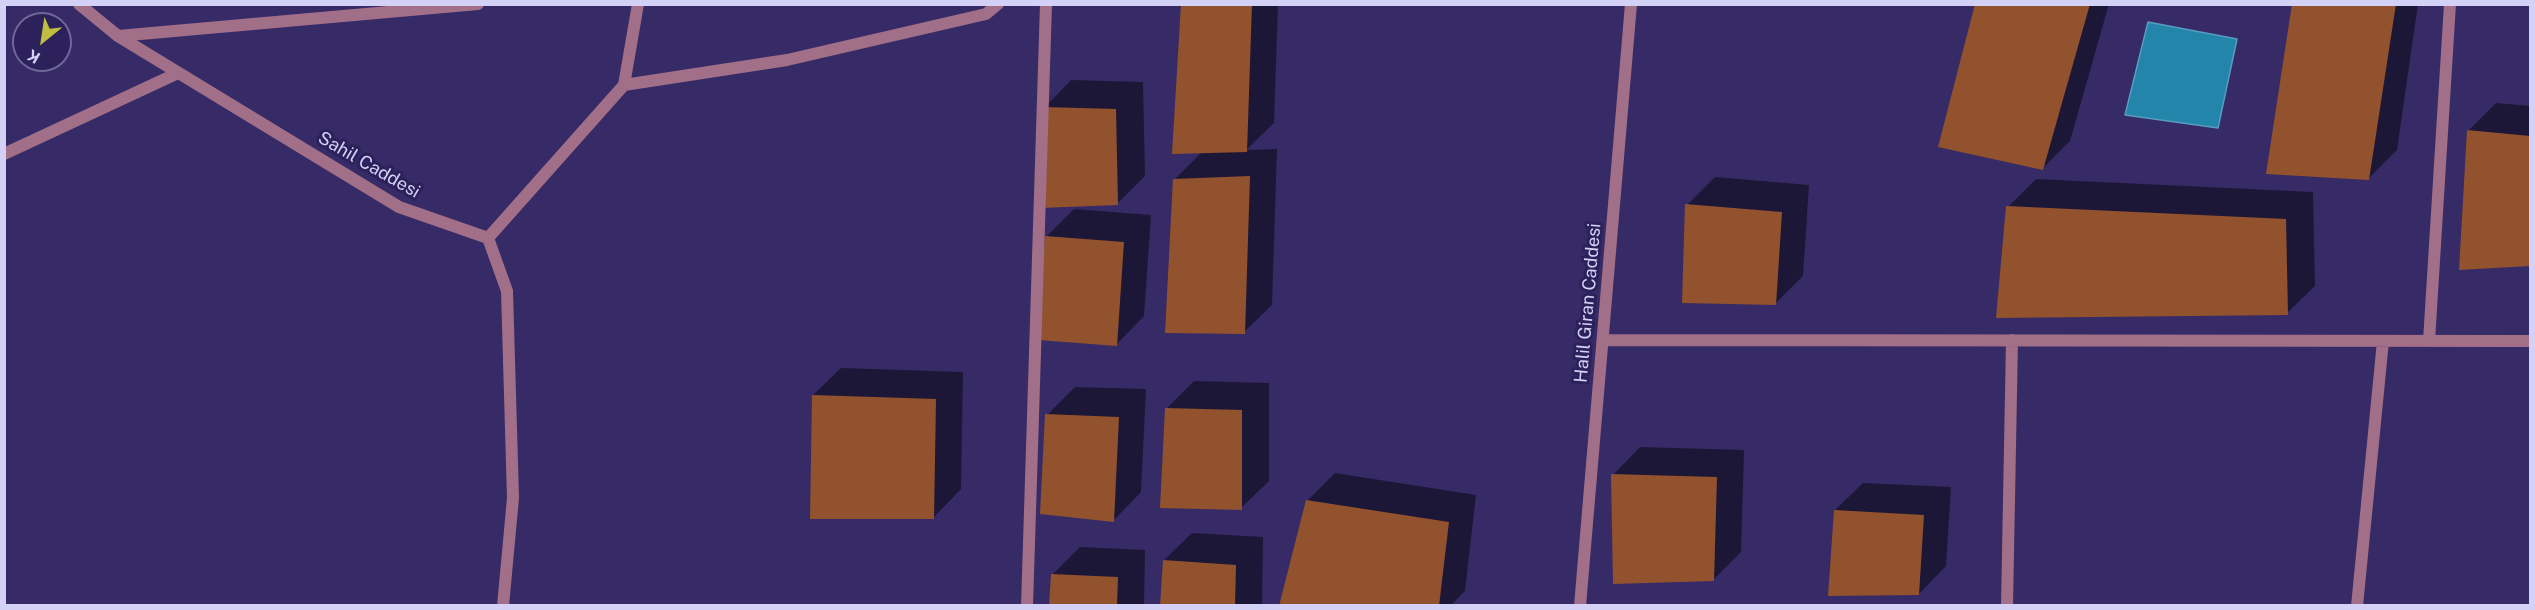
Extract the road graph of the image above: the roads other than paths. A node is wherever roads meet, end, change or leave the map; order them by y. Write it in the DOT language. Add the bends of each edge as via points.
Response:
graph roads {
  1 [pos="79,4"];
  2 [pos="478,4"];
  3 [pos="638,4"];
  4 [pos="998,4"];
  5 [pos="1046,4"];
  6 [pos="1631,4"];
  7 [pos="2450,4"];
  8 [pos="393,8"];
  9 [pos="118,36"];
  10 [pos="178,73"];
  11 [pos="624,85"];
  12 [pos="4,154"];
  13 [pos="488,238"];
  14 [pos="1603,340"];
  15 [pos="2012,340"];
  16 [pos="2383,341"];
  17 [pos="2429,341"];
  18 [pos="2530,341"];
  19 [pos="503,606"];
  20 [pos="1027,606"];
  21 [pos="1580,606"];
  22 [pos="2007,606"];
  23 [pos="2358,606"];
  1 -- 9 [label="street, Sahil Caddesi"];
  2 -- 8 [label="street"];
  3 -- 11 [label="street"];
  4 -- 11 [label="street" via="986,14 787,60"];
  5 -- 20 [label="street"];
  6 -- 14 [label="street, Halil Giran Caddesi"];
  7 -- 17 [label="street"];
  8 -- 9 [label="street"];
  9 -- 10 [label="street, Sahil Caddesi"];
  10 -- 12 [label="street"];
  10 -- 13 [label="street, Sahil Caddesi" via="399,207"];
  11 -- 13 [label="street"];
  13 -- 19 [label="street" via="507,291 513,498"];
  14 -- 15 [label="street"];
  14 -- 21 [label="street, Halil Giran Caddesi"];
  15 -- 16 [label="street"];
  15 -- 22 [label="street"];
  16 -- 17 [label="street"];
  16 -- 23 [label="street"];
  17 -- 18 [label="street"];
}
